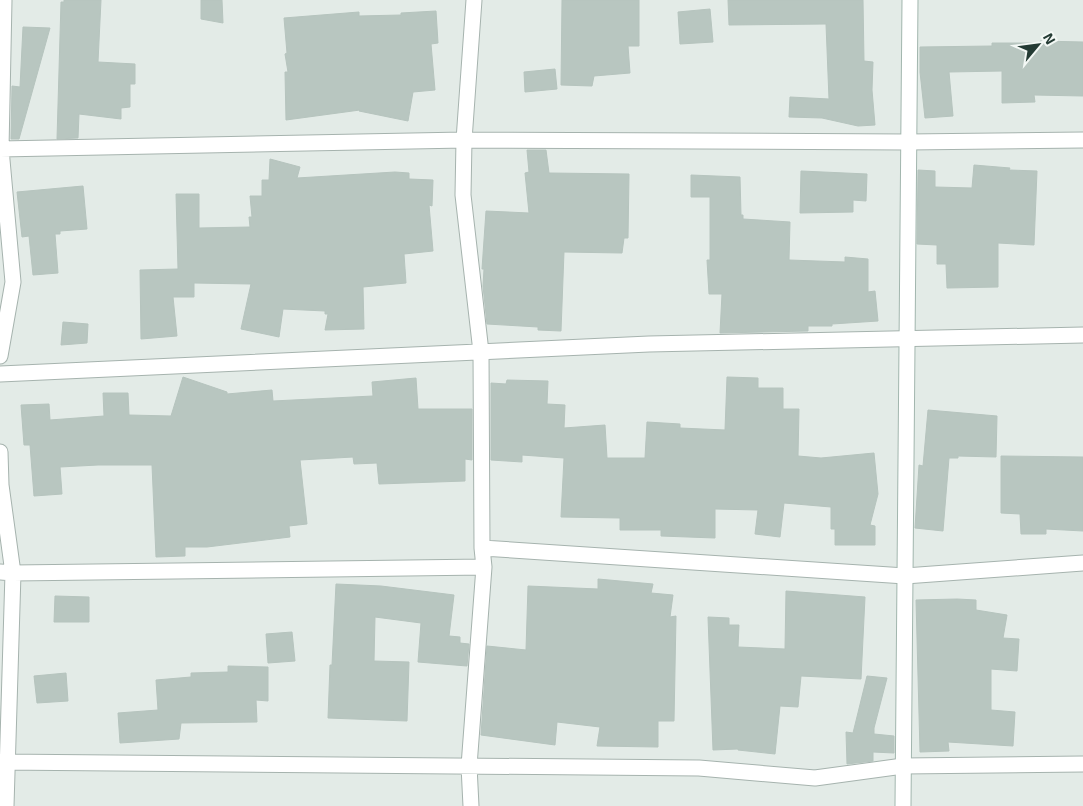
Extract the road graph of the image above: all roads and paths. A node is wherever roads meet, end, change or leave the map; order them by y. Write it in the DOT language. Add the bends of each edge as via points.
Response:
graph roads {
  1 [pos="4,0"];
  2 [pos="474,0"];
  3 [pos="910,0"];
  4 [pos="464,140"];
  5 [pos="1083,140"];
  6 [pos="908,142"];
  7 [pos="0,149"];
  8 [pos="1083,335"];
  9 [pos="906,338"];
  10 [pos="481,352"];
  11 [pos="0,356"];
  12 [pos="0,374"];
  13 [pos="0,452"];
  14 [pos="482,548"];
  15 [pos="1083,564"];
  16 [pos="484,567"];
  17 [pos="7,572"];
  18 [pos="905,576"];
  19 [pos="4,763"];
  20 [pos="1083,764"];
  21 [pos="469,766"];
  22 [pos="903,766"];
  23 [pos="6,806"];
  24 [pos="471,806"];
  25 [pos="902,806"];
  1 -- 7 [label="street"];
  2 -- 4 [label="street"];
  3 -- 6 [label="street"];
  4 -- 6 [label="street"];
  4 -- 7 [label="street"];
  4 -- 10 [label="street" via="463,195"];
  5 -- 6 [label="street"];
  6 -- 9 [label="street"];
  7 -- 11 [label="street" via="13,282"];
  8 -- 9 [label="street"];
  9 -- 10 [label="street"];
  9 -- 18 [label="street"];
  10 -- 12 [label="street"];
  10 -- 14 [label="street"];
  13 -- 17 [label="street"];
  14 -- 16 [label="street"];
  14 -- 18 [label="street"];
  15 -- 18 [label="street"];
  16 -- 17 [label="street"];
  16 -- 21 [label="street"];
  17 -- 19 [label="street"];
  18 -- 22 [label="street"];
  19 -- 21 [label="street"];
  19 -- 23 [label="street"];
  20 -- 22 [label="street"];
  21 -- 22 [label="street" via="699,768 815,778"];
  21 -- 24 [label="street"];
  22 -- 25 [label="street"];
}
